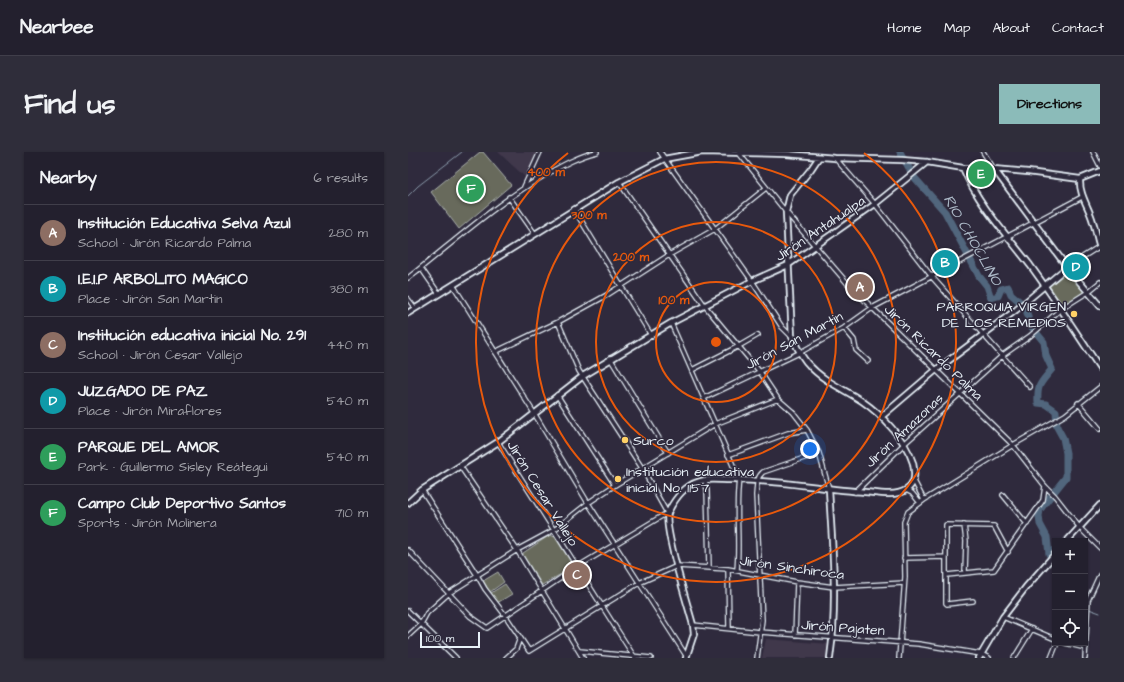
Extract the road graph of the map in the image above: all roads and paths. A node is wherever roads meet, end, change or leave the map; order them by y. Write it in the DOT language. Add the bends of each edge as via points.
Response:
graph roads {
  1 [pos="540,152"];
  2 [pos="597,152"];
  3 [pos="660,152"];
  4 [pos="698,152"];
  5 [pos="702,152"];
  6 [pos="738,152"];
  7 [pos="983,152"];
  8 [pos="1093,152"];
  9 [pos="820,154"];
  10 [pos="834,158"];
  11 [pos="664,159"];
  12 [pos="927,162"];
  13 [pos="1100,166"];
  14 [pos="962,168"];
  15 [pos="994,169"];
  16 [pos="1100,171"];
  17 [pos="1080,179"];
  18 [pos="619,182"];
  19 [pos="523,188"];
  20 [pos="766,188"];
  21 [pos="509,197"];
  22 [pos="1082,197"];
  23 [pos="875,204"];
  24 [pos="574,209"];
  25 [pos="786,212"];
  26 [pos="1034,222"];
  27 [pos="715,229"];
  28 [pos="536,234"];
  29 [pos="1008,236"];
  30 [pos="1100,246"];
  31 [pos="814,247"];
  32 [pos="669,255"];
  33 [pos="788,265"];
  34 [pos="1067,267"];
  35 [pos="421,268"];
  36 [pos="932,277"];
  37 [pos="408,278"];
  38 [pos="752,281"];
  39 [pos="1100,282"];
  40 [pos="453,285"];
  41 [pos="1045,285"];
  42 [pos="622,286"];
  43 [pos="1088,292"];
  44 [pos="439,294"];
  45 [pos="408,299"];
  46 [pos="705,306"];
  47 [pos="1100,306"];
  48 [pos="415,308"];
  49 [pos="872,308"];
  50 [pos="1061,309"];
  51 [pos="408,313"];
  52 [pos="558,322"];
  53 [pos="671,323"];
  54 [pos="844,328"];
  55 [pos="651,335"];
  56 [pos="758,335"];
  57 [pos="983,336"];
  58 [pos="792,337"];
  59 [pos="739,346"];
  60 [pos="495,352"];
  61 [pos="799,353"];
  62 [pos="1003,355"];
  63 [pos="610,358"];
  64 [pos="868,361"];
  65 [pos="1100,368"];
  66 [pos="692,370"];
  67 [pos="936,370"];
  68 [pos="760,372"];
  69 [pos="583,376"];
  70 [pos="1100,386"];
  71 [pos="1030,387"];
  72 [pos="961,393"];
  73 [pos="557,395"];
  74 [pos="704,398"];
  75 [pos="778,398"];
  76 [pos="1078,403"];
  77 [pos="534,413"];
  78 [pos="881,417"];
  79 [pos="715,424"];
  80 [pos="1100,429"];
  81 [pos="807,430"];
  82 [pos="498,442"];
  83 [pos="904,444"];
  84 [pos="1014,445"];
  85 [pos="668,453"];
  86 [pos="819,453"];
  87 [pos="728,455"];
  88 [pos="460,466"];
  89 [pos="642,468"];
  90 [pos="739,479"];
  91 [pos="705,480"];
  92 [pos="757,480"];
  93 [pos="914,481"];
  94 [pos="615,485"];
  95 [pos="1045,486"];
  96 [pos="829,489"];
  97 [pos="422,490"];
  98 [pos="906,490"];
  99 [pos="855,492"];
  100 [pos="1003,495"];
  101 [pos="924,500"];
  102 [pos="408,503"];
  103 [pos="588,503"];
  104 [pos="920,503"];
  105 [pos="1100,505"];
  106 [pos="667,513"];
  107 [pos="1027,524"];
  108 [pos="964,525"];
  109 [pos="1080,528"];
  110 [pos="554,530"];
  111 [pos="1070,538"];
  112 [pos="615,545"];
  113 [pos="1100,548"];
  114 [pos="408,550"];
  115 [pos="517,550"];
  116 [pos="1008,552"];
  117 [pos="946,557"];
  118 [pos="904,558"];
  119 [pos="1052,558"];
  120 [pos="677,566"];
  121 [pos="577,567"];
  122 [pos="708,567"];
  123 [pos="728,569"];
  124 [pos="737,570"];
  125 [pos="965,572"];
  126 [pos="1100,574"];
  127 [pos="477,575"];
  128 [pos="760,575"];
  129 [pos="947,575"];
  130 [pos="797,582"];
  131 [pos="639,583"];
  132 [pos="904,583"];
  133 [pos="834,586"];
  134 [pos="542,591"];
  135 [pos="449,593"];
  136 [pos="973,601"];
  137 [pos="602,607"];
  138 [pos="408,611"];
  139 [pos="505,615"];
  140 [pos="1003,617"];
  141 [pos="421,624"];
  142 [pos="693,625"];
  143 [pos="729,628"];
  144 [pos="566,629"];
  145 [pos="1032,629"];
  146 [pos="760,632"];
  147 [pos="795,635"];
  148 [pos="408,636"];
  149 [pos="833,637"];
  150 [pos="520,638"];
  151 [pos="1052,638"];
  152 [pos="900,643"];
  153 [pos="1056,646"];
  154 [pos="1078,646"];
  155 [pos="1086,648"];
  156 [pos="516,649"];
  157 [pos="528,650"];
  158 [pos="581,656"];
  159 [pos="980,656"];
  160 [pos="634,657"];
  161 [pos="687,657"];
  162 [pos="456,658"];
  163 [pos="506,658"];
  164 [pos="651,658"];
  165 [pos="757,658"];
  166 [pos="830,658"];
  167 [pos="899,658"];
  168 [pos="989,658"];
  169 [pos="1014,658"];
  170 [pos="1051,658"];
  171 [pos="1085,658"];
  1 -- 19 [label="street"];
  2 -- 19 [label="street" via="581,156"];
  3 -- 11 [label="street"];
  4 -- 5 [label="street"];
  5 -- 6 [label="street"];
  5 -- 11 [label="street"];
  6 -- 9 [label="street"];
  6 -- 20 [label="street, Jirón Ricardo Palma"];
  7 -- 15 [label="street"];
  8 -- 13 [label="street"];
  9 -- 10 [label="street"];
  9 -- 25 [label="street" via="790,195"];
  10 -- 12 [label="street"];
  10 -- 23 [label="street"];
  11 -- 18 [label="street"];
  11 -- 27 [label="street"];
  12 -- 14 [label="street"];
  12 -- 23 [label="street, Jirón Antahualpa"];
  14 -- 15 [label="street"];
  14 -- 29 [label="street" via="980,200"];
  15 -- 17 [label="street"];
  15 -- 26 [label="street"];
  16 -- 17 [label="street"];
  17 -- 22 [label="street"];
  18 -- 24 [label="street"];
  18 -- 32 [label="street"];
  19 -- 21 [label="street"];
  20 -- 25 [label="street, Jirón Ricardo Palma"];
  20 -- 27 [label="street"];
  21 -- 28 [label="street"];
  21 -- 35 [label="street"];
  22 -- 26 [label="street, Jirón San Martin"];
  22 -- 30 [label="street" via="1093,221"];
  23 -- 31 [label="street, Jirón Antahualpa"];
  23 -- 36 [label="street"];
  24 -- 28 [label="street"];
  24 -- 42 [label="street"];
  25 -- 31 [label="street, Jirón Ricardo Palma"];
  25 -- 33 [label="street"];
  26 -- 29 [label="street, Jirón San Martin"];
  26 -- 34 [label="street"];
  27 -- 32 [label="street"];
  27 -- 38 [label="street"];
  28 -- 40 [label="street"];
  29 -- 36 [label="street, Jirón San Martin"];
  29 -- 41 [label="street"];
  30 -- 34 [label="street"];
  31 -- 33 [label="street, Jirón Antahualpa"];
  31 -- 49 [label="street, Jirón Ricardo Palma"];
  32 -- 42 [label="street"];
  32 -- 46 [label="street"];
  33 -- 38 [label="street, Jirón Antahualpa"];
  33 -- 58 [label="street"];
  34 -- 41 [label="street"];
  34 -- 43 [label="street"];
  35 -- 37 [label="street"];
  35 -- 44 [label="street"];
  36 -- 49 [label="street, Jirón San Martin"];
  36 -- 57 [label="street"];
  38 -- 46 [label="street, Jirón Antahualpa"];
  38 -- 58 [label="street" via="782,328"];
  39 -- 43 [label="street, Jirón Amazonas"];
  40 -- 44 [label="street"];
  40 -- 60 [label="street"];
  41 -- 50 [label="street"];
  41 -- 57 [label="street"];
  42 -- 52 [label="street"];
  42 -- 55 [label="street"];
  43 -- 47 [label="street"];
  43 -- 50 [label="street, Jirón Amazonas"];
  44 -- 48 [label="street"];
  45 -- 48 [label="street"];
  46 -- 53 [label="street, Jirón Antahualpa"];
  46 -- 59 [label="street"];
  48 -- 51 [label="street"];
  49 -- 54 [label="street, Jirón San Martin"];
  49 -- 67 [label="street, Jirón Ricardo Palma"];
  50 -- 62 [label="street, Jirón Amazonas"];
  50 -- 65 [label="street"];
  52 -- 60 [label="street"];
  52 -- 69 [label="street"];
  53 -- 55 [label="street, Jirón Antahualpa"];
  53 -- 66 [label="street"];
  54 -- 61 [label="street, Jirón San Martin"];
  54 -- 64 [label="street" via="854,340 856,350"];
  55 -- 63 [label="street, Jirón Antahualpa"];
  56 -- 59 [label="street"];
  57 -- 62 [label="street"];
  57 -- 67 [label="street"];
  58 -- 61 [label="street"];
  59 -- 66 [label="street"];
  59 -- 68 [label="street"];
  60 -- 77 [label="street"];
  61 -- 68 [label="street, Jirón San Martin"];
  61 -- 78 [label="street" via="822,377 863,401"];
  62 -- 71 [label="street"];
  62 -- 72 [label="street, Jirón Amazonas"];
  63 -- 69 [label="street, Jirón Antahualpa"];
  63 -- 85 [label="street"];
  66 -- 74 [label="street"];
  67 -- 72 [label="street, Jirón Ricardo Palma"];
  67 -- 78 [label="street"];
  68 -- 74 [label="street, Jirón San Martin"];
  68 -- 75 [label="street"];
  69 -- 73 [label="street, Jirón Antahualpa"];
  69 -- 89 [label="street"];
  70 -- 76 [label="street"];
  72 -- 83 [label="street, Jirón Amazonas"];
  72 -- 84 [label="street, Jirón Ricardo Palma"];
  73 -- 77 [label="street, Jirón Antahualpa"];
  73 -- 94 [label="street"];
  74 -- 79 [label="street"];
  75 -- 79 [label="street"];
  75 -- 81 [label="street"];
  76 -- 80 [label="street"];
  76 -- 84 [label="street" via="1065,415"];
  77 -- 82 [label="street, Jirón Antahualpa"];
  77 -- 103 [label="street"];
  78 -- 83 [label="street"];
  79 -- 85 [label="street"];
  79 -- 87 [label="street"];
  81 -- 86 [label="street"];
  81 -- 87 [label="street" via="788,433"];
  82 -- 88 [label="street, Jirón Antahualpa"];
  82 -- 110 [label="street, Jirón Cesar Vallejo"];
  83 -- 93 [label="street" via="912,462"];
  83 -- 99 [label="street, Jirón Amazonas"];
  84 -- 95 [label="street, Jirón Ricardo Palma"];
  84 -- 101 [label="street"];
  85 -- 89 [label="street"];
  86 -- 92 [label="street" via="763,472"];
  86 -- 96 [label="street"];
  87 -- 90 [label="street"];
  88 -- 97 [label="street, Jirón Antahualpa"];
  88 -- 115 [label="street"];
  89 -- 94 [label="street"];
  89 -- 106 [label="street"];
  90 -- 91 [label="street"];
  90 -- 92 [label="street"];
  90 -- 124 [label="street"];
  91 -- 106 [label="street" via="687,487 679,494"];
  91 -- 122 [label="street"];
  92 -- 96 [label="street"];
  92 -- 128 [label="street"];
  93 -- 98 [label="street"];
  93 -- 101 [label="street"];
  94 -- 103 [label="street"];
  95 -- 107 [label="street" via="1044,500"];
  95 -- 109 [label="street, Jirón Ricardo Palma"];
  96 -- 99 [label="street"];
  96 -- 133 [label="street"];
  97 -- 102 [label="street, Jirón Antahualpa"];
  97 -- 127 [label="street"];
  98 -- 99 [label="street" via="891,494"];
  98 -- 104 [label="street"];
  100 -- 107 [label="street"];
  101 -- 104 [label="street"];
  103 -- 110 [label="street"];
  103 -- 112 [label="street"];
  104 -- 118 [label="street" via="908,512 905,518"];
  105 -- 109 [label="street"];
  106 -- 112 [label="street"];
  106 -- 120 [label="street"];
  107 -- 116 [label="street"];
  108 -- 116 [label="street" via="994,526"];
  108 -- 117 [label="street" via="946,524"];
  108 -- 125 [label="street"];
  109 -- 111 [label="street"];
  109 -- 113 [label="street, Jirón Ricardo Palma"];
  110 -- 115 [label="street"];
  110 -- 121 [label="street, Jirón Cesar Vallejo"];
  112 -- 121 [label="street"];
  112 -- 131 [label="street"];
  114 -- 135 [label="street"];
  115 -- 127 [label="street"];
  115 -- 134 [label="street"];
  116 -- 125 [label="street" via="994,570"];
  117 -- 118 [label="street"];
  117 -- 129 [label="street"];
  118 -- 132 [label="street"];
  119 -- 140 [label="street"];
  120 -- 122 [label="street, Jirón Sinchiroca"];
  120 -- 131 [label="street"];
  120 -- 142 [label="street"];
  121 -- 134 [label="street"];
  121 -- 137 [label="street, Jirón Cesar Vallejo"];
  122 -- 123 [label="street, Jirón Sinchiroca"];
  123 -- 124 [label="street, Jirón Sinchiroca"];
  123 -- 143 [label="street"];
  124 -- 128 [label="street, Jirón Sinchiroca"];
  125 -- 129 [label="street"];
  126 -- 155 [label="street" via="1088,600"];
  127 -- 135 [label="street"];
  127 -- 139 [label="street"];
  128 -- 130 [label="street, Jirón Sinchiroca"];
  128 -- 146 [label="street"];
  129 -- 136 [label="street" via="947,603"];
  130 -- 133 [label="street, Jirón Sinchiroca"];
  130 -- 147 [label="street"];
  131 -- 137 [label="street"];
  131 -- 161 [label="street"];
  132 -- 133 [label="street, Jirón Sinchiroca"];
  132 -- 152 [label="street"];
  133 -- 149 [label="street"];
  134 -- 139 [label="street"];
  134 -- 144 [label="street"];
  135 -- 139 [label="street" via="470,616 487,628"];
  135 -- 141 [label="street" via="427,613"];
  137 -- 144 [label="street"];
  137 -- 160 [label="street, Jirón Cesar Vallejo"];
  138 -- 141 [label="street"];
  139 -- 150 [label="street"];
  140 -- 145 [label="street"];
  140 -- 159 [label="street"];
  141 -- 148 [label="street"];
  141 -- 162 [label="street"];
  142 -- 143 [label="street, Jirón Pajaten"];
  142 -- 161 [label="street" via="694,634"];
  143 -- 146 [label="street, Jirón Pajaten"];
  144 -- 157 [label="street"];
  144 -- 158 [label="street"];
  145 -- 151 [label="street"];
  145 -- 169 [label="street"];
  146 -- 147 [label="street, Jirón Pajaten"];
  146 -- 165 [label="street"];
  147 -- 149 [label="street, Jirón Pajaten"];
  149 -- 152 [label="street, Jirón Pajaten"];
  149 -- 166 [label="street"];
  150 -- 156 [label="street"];
  150 -- 157 [label="street"];
  152 -- 159 [label="street, Jirón Pajaten" via="919,644"];
  152 -- 167 [label="street"];
  153 -- 170 [label="street"];
  154 -- 155 [label="street"];
  155 -- 171 [label="street"];
  156 -- 157 [label="street"];
  156 -- 163 [label="street"];
  158 -- 160 [label="street"];
  159 -- 168 [label="street, Jirón Pajaten"];
  160 -- 164 [label="street"];
}
